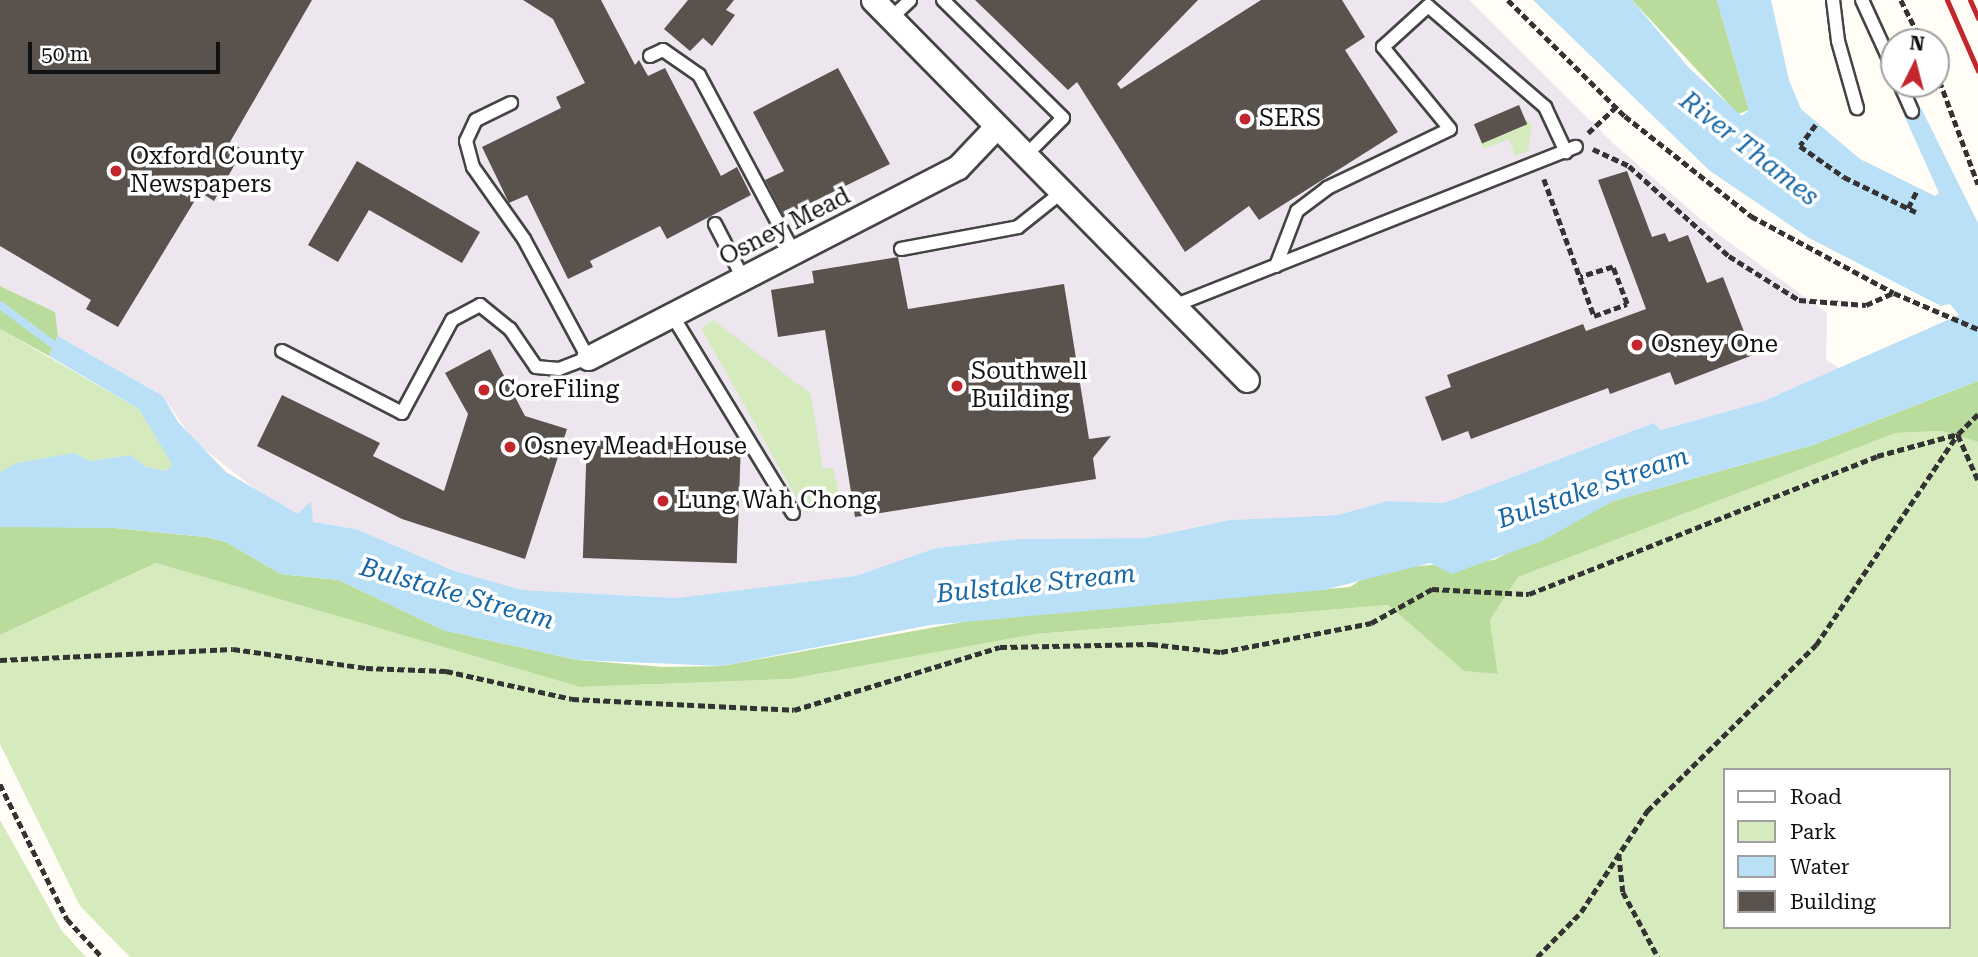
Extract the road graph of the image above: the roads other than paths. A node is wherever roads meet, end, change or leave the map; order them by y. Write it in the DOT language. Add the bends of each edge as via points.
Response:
graph roads {
  1 [pos="873,0"];
  2 [pos="910,0"];
  3 [pos="943,0"];
  4 [pos="1833,0"];
  5 [pos="1862,0"];
  6 [pos="891,18"];
  7 [pos="1880,39"];
  8 [pos="650,56"];
  9 [pos="1906,98"];
  10 [pos="511,103"];
  11 [pos="1857,108"];
  12 [pos="1912,111"];
  13 [pos="996,127"];
  14 [pos="1025,156"];
  15 [pos="1062,192"];
  16 [pos="715,224"];
  17 [pos="901,249"];
  18 [pos="794,253"];
  19 [pos="1276,266"];
  20 [pos="743,278"];
  21 [pos="1176,305"];
  22 [pos="672,315"];
  23 [pos="282,351"];
  24 [pos="588,358"];
  25 [pos="1247,380"];
  26 [pos="793,513"];
  1 -- 6 [label="street"];
  2 -- 6 [label="lane"];
  3 -- 14 [label="lane" via="1063,118"];
  4 -- 11 [label="lane" via="1838,41"];
  5 -- 7 [label="lane"];
  6 -- 13 [label="street"];
  8 -- 18 [label="lane" via="663,50 699,75"];
  9 -- 12 [label="lane"];
  10 -- 24 [label="lane" via="476,120 467,141 473,167 524,239"];
  13 -- 14 [label="street"];
  13 -- 18 [label="street, Osney Mead" via="958,167"];
  14 -- 15 [label="street"];
  15 -- 17 [label="lane" via="1017,227"];
  15 -- 21 [label="street"];
  16 -- 20 [label="lane"];
  18 -- 20 [label="street, Osney Mead"];
  19 -- 19 [label="lane" via="1539,164 1571,150 1545,107 1428,6 1383,47 1450,129 1327,188 1297,211"];
  19 -- 21 [label="lane"];
  20 -- 22 [label="street, Osney Mead"];
  21 -- 25 [label="street"];
  22 -- 24 [label="street, Osney Mead"];
  22 -- 26 [label="lane"];
  23 -- 24 [label="lane" via="402,413 452,320 480,305 510,329 536,367 559,369"];
}
